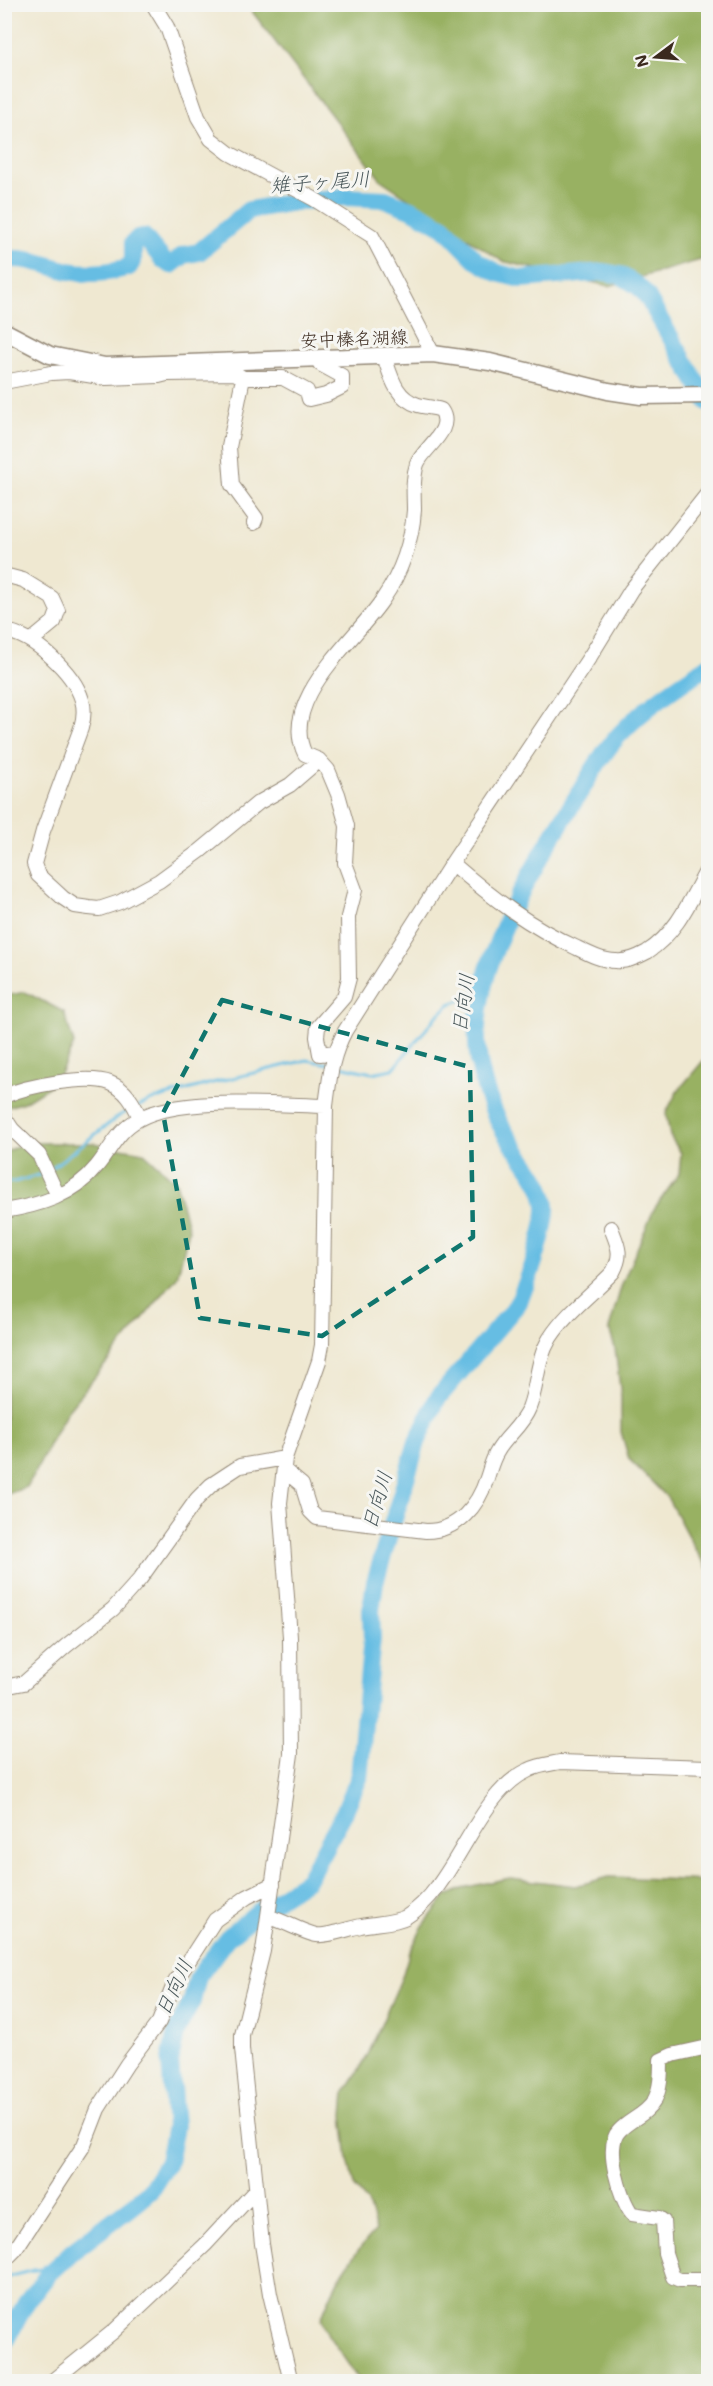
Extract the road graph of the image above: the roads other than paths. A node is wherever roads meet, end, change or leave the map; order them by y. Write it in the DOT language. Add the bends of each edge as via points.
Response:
graph roads {
  1 [pos="153,4"];
  2 [pos="4,332"];
  3 [pos="434,354"];
  4 [pos="384,356"];
  5 [pos="318,359"];
  6 [pos="168,369"];
  7 [pos="243,378"];
  8 [pos="4,382"];
  9 [pos="701,395"];
  10 [pos="708,492"];
  11 [pos="254,523"];
  12 [pos="4,575"];
  13 [pos="4,631"];
  14 [pos="31,641"];
  15 [pos="320,760"];
  16 [pos="452,863"];
  17 [pos="708,868"];
  18 [pos="333,1058"];
  19 [pos="4,1096"];
  20 [pos="326,1106"];
  21 [pos="4,1118"];
  22 [pos="140,1118"];
  23 [pos="58,1196"];
  24 [pos="4,1211"];
  25 [pos="612,1228"];
  26 [pos="284,1464"];
  27 [pos="4,1686"];
  28 [pos="708,1767"];
  29 [pos="272,1888"];
  30 [pos="269,1914"];
  31 [pos="708,2047"];
  32 [pos="256,2190"];
  33 [pos="4,2261"];
  34 [pos="708,2280"];
  35 [pos="51,2382"];
  36 [pos="291,2382"];
  1 -- 3 [label="street" via="167,27 198,117 211,139 372,236"];
  2 -- 6 [label="main road, 安中榛名湖線" via="50,355 85,363"];
  3 -- 4 [label="main road, 安中榛名湖線"];
  3 -- 9 [label="main road, 安中榛名湖線" via="490,362 608,391 641,396"];
  4 -- 5 [label="main road, 安中榛名湖線"];
  4 -- 15 [label="street" via="399,393 417,405 441,410 445,424 417,466 410,539 392,585 323,673 302,713 302,747 305,754"];
  5 -- 6 [label="main road, 安中榛名湖線"];
  5 -- 7 [label="street" via="342,376 342,387 309,399 307,391 283,378"];
  6 -- 7 [label="street" via="235,373"];
  6 -- 8 [label="street" via="106,378 51,372"];
  7 -- 11 [label="street" via="229,447 232,485 256,518"];
  10 -- 16 [label="street" via="631,590"];
  12 -- 14 [label="street" via="23,580 52,598 58,611 54,622"];
  13 -- 14 [label="street"];
  14 -- 15 [label="street" via="64,669 78,689 84,707 81,728 34,864 38,874 75,906 106,907 150,886"];
  15 -- 18 [label="street" via="338,794 346,826 345,863 355,890 348,917 349,978 344,997 318,1027 320,1054"];
  16 -- 17 [label="street" via="525,921 582,951 612,961 625,961 649,951 668,934 693,899"];
  16 -- 18 [label="street" via="345,1031"];
  18 -- 20 [label="street"];
  19 -- 22 [label="street" via="50,1085 104,1082 127,1095"];
  20 -- 22 [label="street" via="200,1105"];
  20 -- 26 [label="street" via="322,1345"];
  21 -- 23 [label="street" via="39,1155"];
  22 -- 23 [label="street" via="118,1135 87,1177"];
  23 -- 24 [label="street" via="38,1205"];
  25 -- 26 [label="street" via="620,1258 617,1265 551,1336 538,1364 524,1418 496,1454 474,1505 452,1526 426,1531 317,1518 310,1511 302,1485"];
  26 -- 27 [label="street" via="240,1467 211,1485 113,1609 24,1683"];
  26 -- 29 [label="street" via="280,1503 290,1637 291,1754"];
  28 -- 30 [label="street" via="560,1762 540,1766 502,1790 438,1885 406,1916 318,1935"];
  29 -- 30 [label="street"];
  29 -- 33 [label="street" via="230,1908 209,1928 175,1982 159,2022 98,2109 69,2171"];
  30 -- 32 [label="street" via="255,1992 242,2035"];
  31 -- 34 [label="street" via="661,2060 656,2099 618,2132 614,2144 615,2172 624,2202 632,2214 663,2221 665,2253 673,2277"];
  32 -- 35 [label="street" via="153,2295"];
  32 -- 36 [label="street" via="270,2294"];
}
